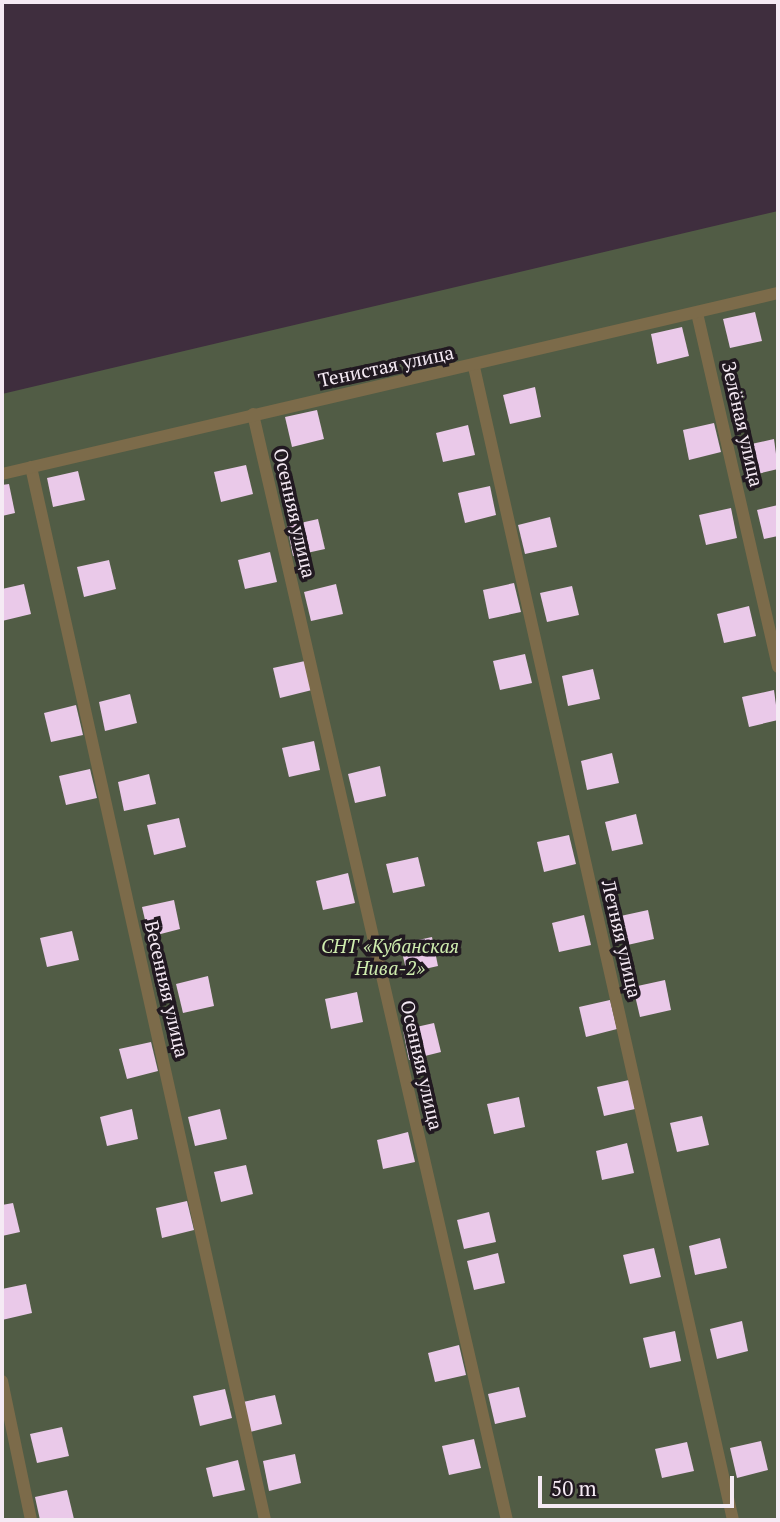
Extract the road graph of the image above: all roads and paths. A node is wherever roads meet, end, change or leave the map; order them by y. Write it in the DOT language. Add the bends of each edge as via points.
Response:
graph roads {
  1 [pos="778,293"];
  2 [pos="698,313"];
  3 [pos="474,367"];
  4 [pos="253,414"];
  5 [pos="32,467"];
  6 [pos="2,474"];
  7 [pos="778,667"];
  8 [pos="2,1381"];
  9 [pos="31,1520"];
  10 [pos="265,1520"];
  11 [pos="506,1520"];
  12 [pos="733,1520"];
  1 -- 2 [label="lane, Тенистая улица"];
  2 -- 3 [label="lane, Тенистая улица"];
  2 -- 7 [label="lane, Зелёная улица"];
  3 -- 4 [label="lane, Тенистая улица"];
  3 -- 12 [label="lane, Летняя улица"];
  4 -- 5 [label="lane, Тенистая улица"];
  4 -- 11 [label="lane, Осенняя улица"];
  5 -- 6 [label="lane, Тенистая улица"];
  5 -- 10 [label="lane, Весенняя улица"];
  8 -- 9 [label="lane"];
}
